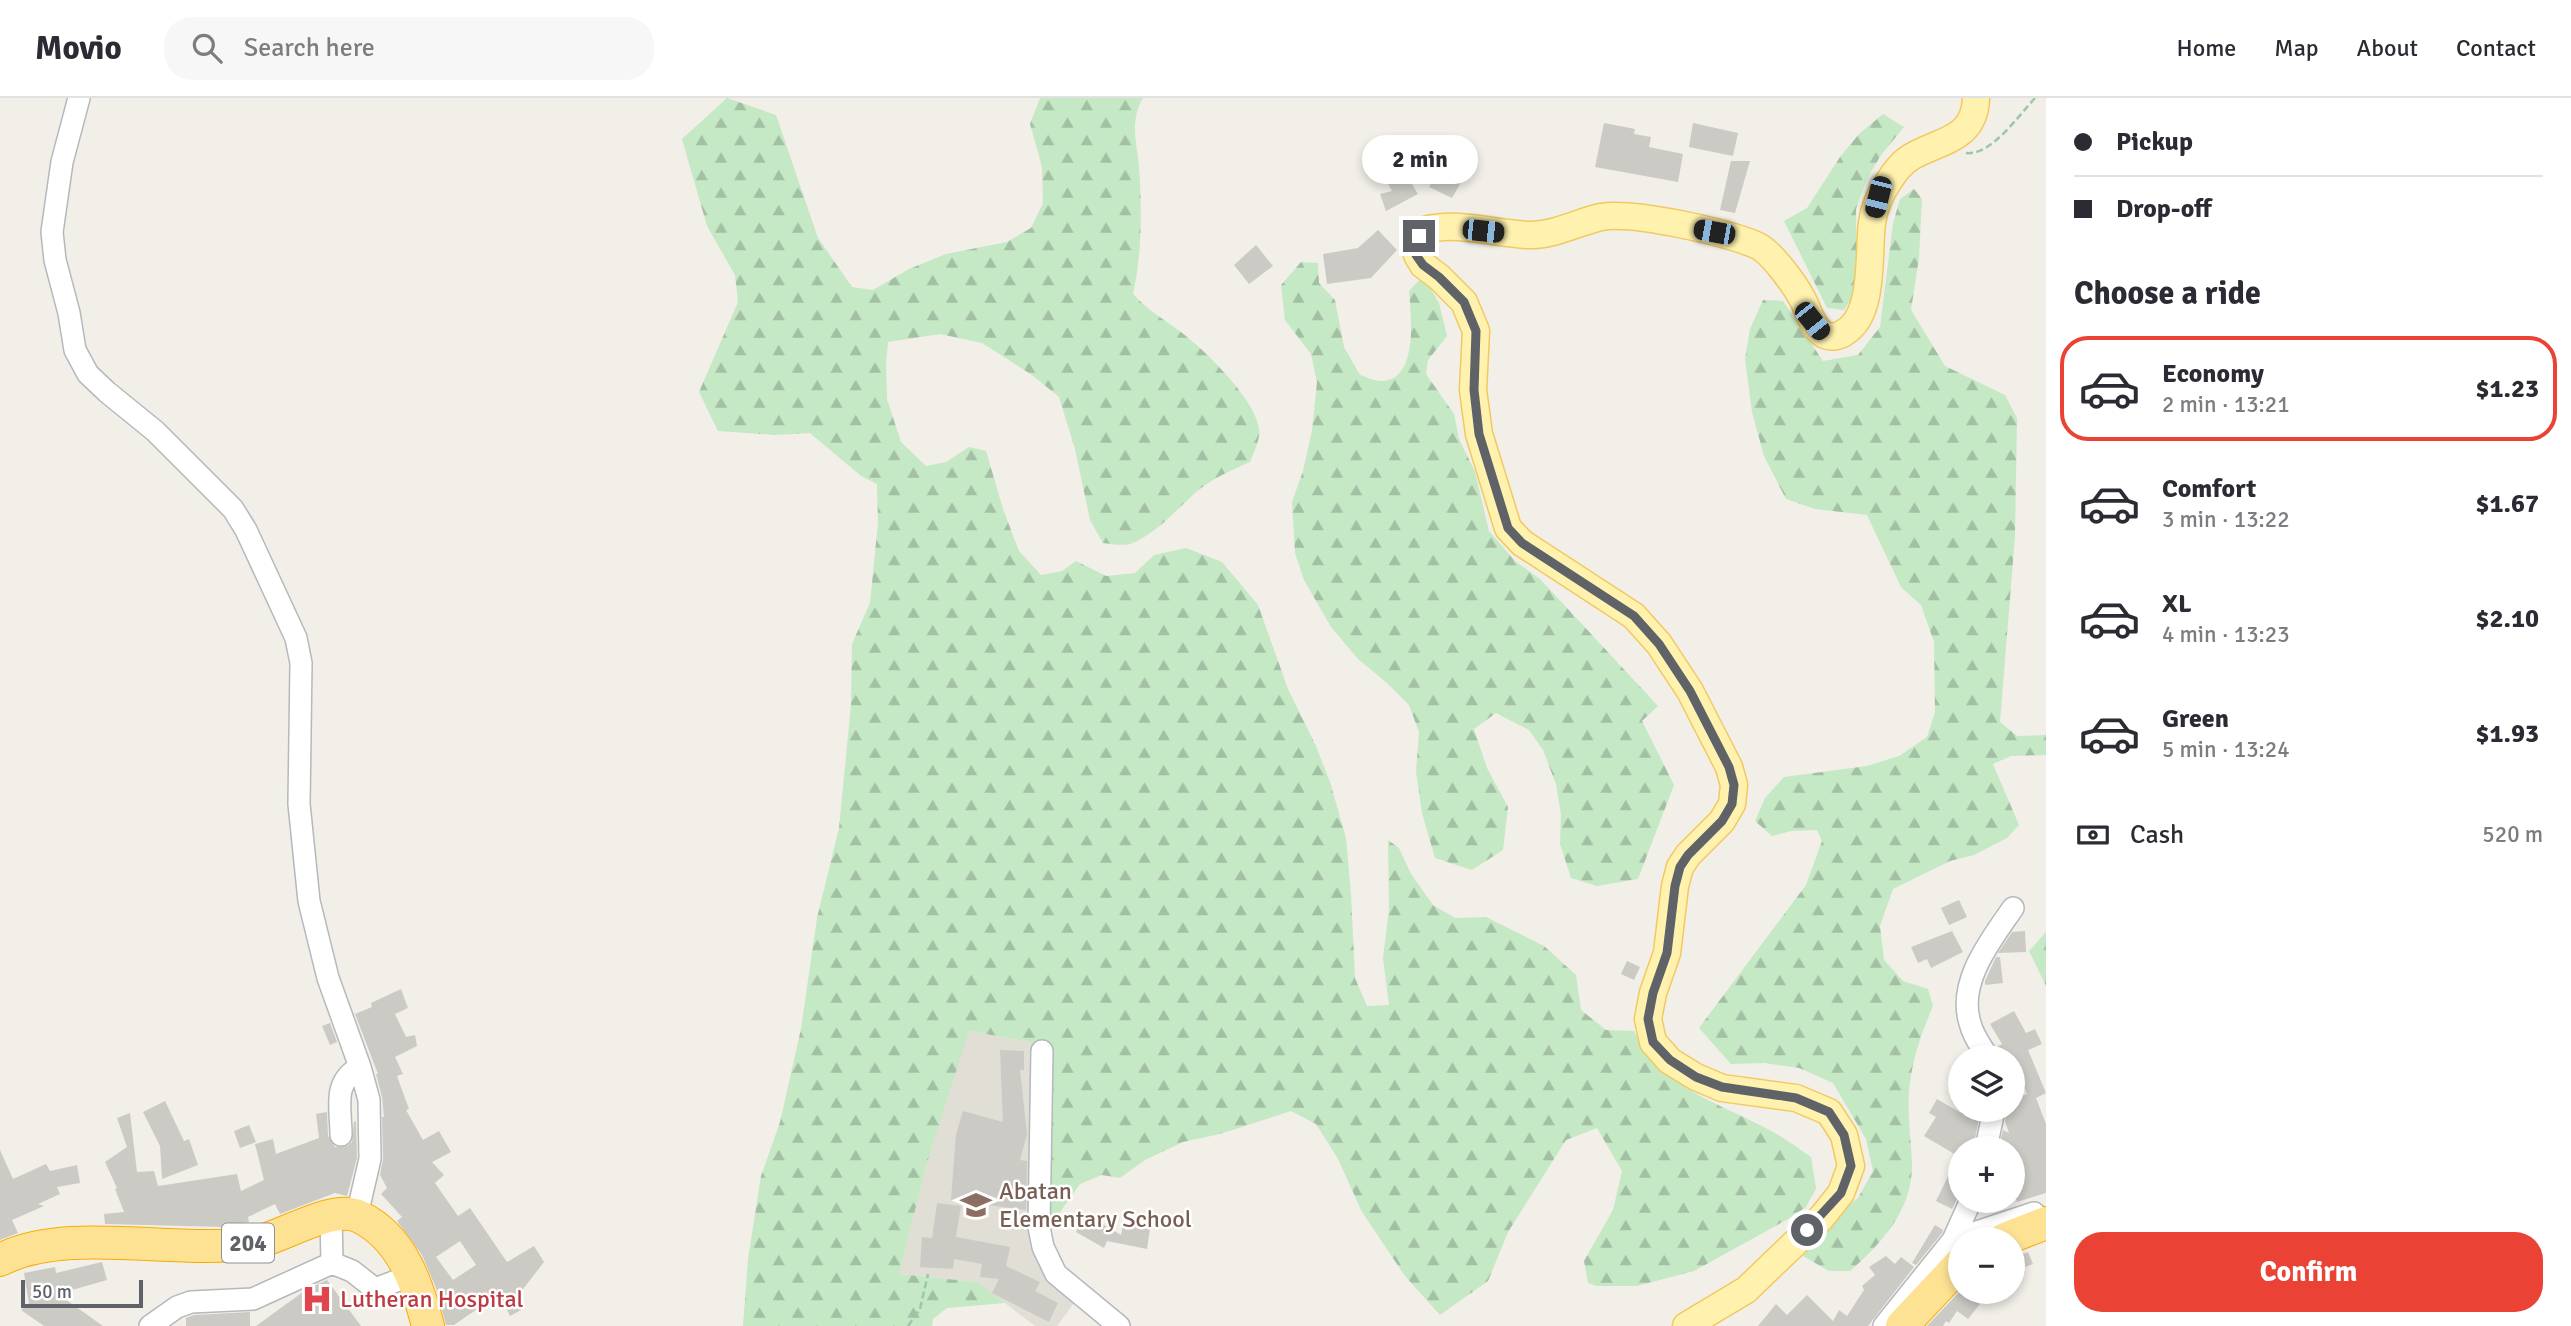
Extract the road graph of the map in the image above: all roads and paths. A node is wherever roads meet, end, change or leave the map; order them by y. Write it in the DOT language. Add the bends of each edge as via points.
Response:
graph roads {
  1 [pos="79,98"];
  2 [pos="1976,98"];
  3 [pos="2035,98"];
  4 [pos="1949,142"];
  5 [pos="2013,908"];
  6 [pos="1980,1045"];
  7 [pos="1042,1051"];
  8 [pos="360,1067"];
  9 [pos="341,1135"];
  10 [pos="2046,1209"];
  11 [pos="344,1215"];
  12 [pos="2046,1223"];
  13 [pos="2009,1227"];
  14 [pos="2025,1231"];
  15 [pos="0,1260"];
  16 [pos="1948,1261"];
  17 [pos="332,1263"];
  18 [pos="1948,1264"];
  19 [pos="928,1274"];
  20 [pos="412,1275"];
  21 [pos="150,1326"];
  22 [pos="428,1326"];
  23 [pos="908,1326"];
  24 [pos="1119,1326"];
  25 [pos="1686,1326"];
  26 [pos="1884,1326"];
  27 [pos="1902,1326"];
  1 -- 8 [label="street" via="62,162 52,232 75,350 88,374 155,431 233,509 296,638 301,663 299,804 309,901 328,978"];
  2 -- 4 [label="main road" via="1976,113"];
  3 -- 4 [label="path" via="2000,137 1975,153 1963,152"];
  4 -- 25 [label="main road" via="1903,163 1878,197 1865,303 1853,326 1832,337 1812,321 1803,299 1764,248 1738,237 1604,216 1533,235 1440,226 1425,230 1416,244 1423,265 1464,302 1476,331 1474,390 1479,434 1508,528 1522,543 1634,616 1690,691 1729,767 1734,785 1732,804 1680,867 1667,953 1648,1019 1653,1042 1696,1077 1722,1087 1796,1098 1829,1112 1844,1135 1851,1166 1841,1193 1828,1209 1746,1290"];
  5 -- 6 [label="street" via="1970,985 1966,1003"];
  7 -- 24 [label="street" via="1043,1247 1056,1274"];
  8 -- 9 [label="street" via="342,1083"];
  8 -- 11 [label="street" via="369,1100 370,1159"];
  10 -- 13 [label="street"];
  11 -- 15 [label="highway, 204" via="301,1224 254,1242 58,1244"];
  11 -- 17 [label="street"];
  11 -- 20 [label="highway" via="376,1228 396,1248"];
  12 -- 14 [label="highway"];
  16 -- 26 [label="street"];
  17 -- 20 [label="street" via="352,1270 375,1289"];
  17 -- 21 [label="street" via="253,1300 184,1304"];
  18 -- 27 [label="highway"];
  19 -- 23 [label="path" via="920,1309"];
  20 -- 22 [label="highway"];
}
